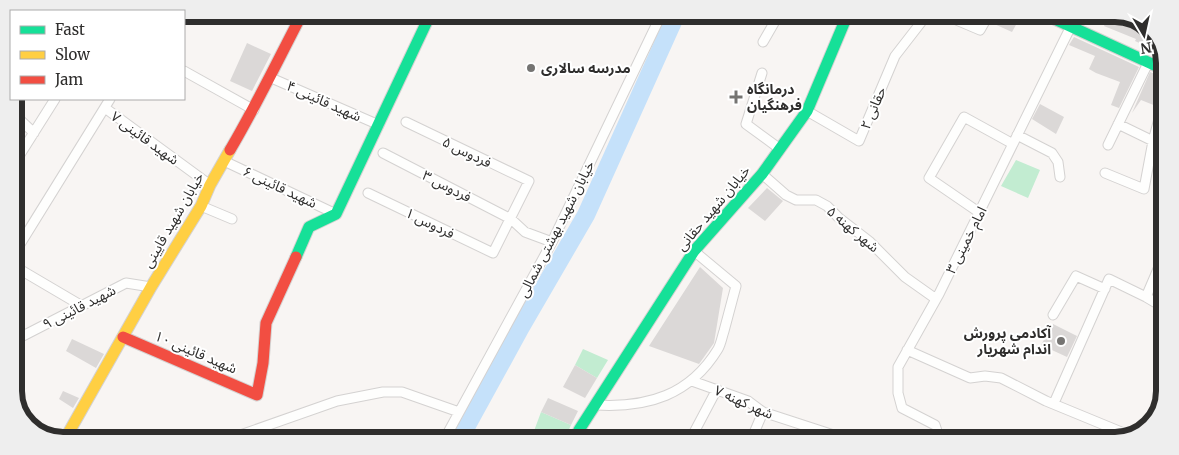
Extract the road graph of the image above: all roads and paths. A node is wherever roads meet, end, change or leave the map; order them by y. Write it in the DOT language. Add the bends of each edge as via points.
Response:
graph roads {
  1 [pos="298,22"];
  2 [pos="427,22"];
  3 [pos="658,22"];
  4 [pos="775,22"];
  5 [pos="844,22"];
  6 [pos="921,22"];
  7 [pos="961,22"];
  8 [pos="985,22"];
  9 [pos="1073,22"];
  10 [pos="1076,22"];
  11 [pos="763,42"];
  12 [pos="1148,63"];
  13 [pos="1156,66"];
  14 [pos="185,72"];
  15 [pos="762,73"];
  16 [pos="269,77"];
  17 [pos="54,100"];
  18 [pos="109,100"];
  19 [pos="105,108"];
  20 [pos="254,110"];
  21 [pos="807,112"];
  22 [pos="22,122"];
  23 [pos="406,122"];
  24 [pos="1118,124"];
  25 [pos="379,125"];
  26 [pos="1156,129"];
  27 [pos="34,133"];
  28 [pos="1017,134"];
  29 [pos="1153,140"];
  30 [pos="1012,144"];
  31 [pos="1108,145"];
  32 [pos="780,149"];
  33 [pos="22,151"];
  34 [pos="383,153"];
  35 [pos="224,161"];
  36 [pos="1105,173"];
  37 [pos="762,174"];
  38 [pos="1060,177"];
  39 [pos="210,185"];
  40 [pos="368,193"];
  41 [pos="200,206"];
  42 [pos="980,213"];
  43 [pos="336,214"];
  44 [pos="232,219"];
  45 [pos="511,219"];
  46 [pos="23,240"];
  47 [pos="552,242"];
  48 [pos="694,251"];
  49 [pos="23,271"];
  50 [pos="1156,274"];
  51 [pos="151,287"];
  52 [pos="1105,289"];
  53 [pos="1146,297"];
  54 [pos="936,298"];
  55 [pos="1156,303"];
  56 [pos="82,306"];
  57 [pos="1053,315"];
  58 [pos="23,337"];
  59 [pos="123,337"];
  60 [pos="907,350"];
  61 [pos="692,381"];
  62 [pos="717,389"];
  63 [pos="1054,403"];
  64 [pos="596,405"];
  65 [pos="459,412"];
  66 [pos="763,412"];
  67 [pos="68,432"];
  68 [pos="248,432"];
  69 [pos="448,432"];
  70 [pos="580,432"];
  71 [pos="694,432"];
  72 [pos="754,432"];
  73 [pos="816,432"];
  74 [pos="937,432"];
  75 [pos="1122,432"];
  1 -- 16 [label="street, خیابان شهید قایینی"];
  2 -- 25 [label="street"];
  3 -- 47 [label="street, خیابان شهید بهشتی شمالی"];
  4 -- 11 [label="street"];
  5 -- 21 [label="street, خیابان شهید حقانی"];
  6 -- 21 [label="street, حقانی ۲" via="894,56 859,140"];
  7 -- 8 [label="street" via="980,30"];
  9 -- 28 [label="street, امام خمینی ۳"];
  10 -- 12 [label="street"];
  12 -- 13 [label="street"];
  12 -- 24 [label="street"];
  14 -- 20 [label="street"];
  15 -- 32 [label="street" via="746,124"];
  16 -- 20 [label="street, خیابان شهید قایینی"];
  16 -- 25 [label="street, شهید قائینی ۴"];
  17 -- 27 [label="street"];
  18 -- 19 [label="street"];
  19 -- 39 [label="street, شهید قائینی ۷"];
  19 -- 46 [label="street"];
  20 -- 35 [label="street, خیابان شهید قایینی"];
  21 -- 32 [label="street, خیابان شهید حقانی"];
  22 -- 27 [label="street"];
  23 -- 45 [label="street, فردوس ۵" via="528,181"];
  24 -- 29 [label="street"];
  24 -- 31 [label="street"];
  25 -- 43 [label="street"];
  26 -- 29 [label="street"];
  27 -- 33 [label="street"];
  28 -- 30 [label="street, امام خمینی ۳"];
  28 -- 38 [label="street" via="1052,153 1058,162"];
  29 -- 36 [label="street" via="1144,189"];
  30 -- 42 [label="street, امام خمینی ۳"];
  30 -- 42 [label="street" via="964,117 929,178"];
  32 -- 37 [label="street, خیابان شهید حقانی"];
  34 -- 45 [label="street, فردوس ۳"];
  35 -- 39 [label="street, خیابان شهید قایینی"];
  35 -- 43 [label="street, شهید قائینی ۶"];
  37 -- 48 [label="street, خیابان شهید حقانی"];
  37 -- 54 [label="street, شهر کهنه ۵" via="796,200 816,200 827,206 905,277"];
  39 -- 41 [label="street, خیابان شهید قایینی"];
  40 -- 45 [label="street, فردوس ۱" via="493,253"];
  41 -- 44 [label="street"];
  41 -- 51 [label="street, خیابان شهید قایینی"];
  42 -- 54 [label="street, امام خمینی ۳"];
  43 -- 59 [label="street, شهید قائینی ۱۰" via="309,227 266,323 257,395"];
  45 -- 47 [label="street, فردوس ۳" via="526,232"];
  47 -- 65 [label="street, خیابان شهید بهشتی شمالی"];
  48 -- 61 [label="street" via="736,286 719,348"];
  48 -- 64 [label="street, خیابان شهید حقانی"];
  49 -- 56 [label="street"];
  50 -- 53 [label="street"];
  51 -- 56 [label="street, شهید قائینی ۹" via="126,283"];
  51 -- 59 [label="street, خیابان شهید قایینی"];
  52 -- 53 [label="street" via="1109,279"];
  52 -- 57 [label="street" via="1076,276"];
  52 -- 63 [label="street"];
  53 -- 55 [label="street"];
  54 -- 60 [label="street, امام خمینی ۳"];
  56 -- 58 [label="street, شهید قائینی ۹"];
  59 -- 67 [label="street, خیابان شهید قایینی"];
  60 -- 63 [label="street" via="970,378 1001,378"];
  60 -- 74 [label="street, امام خمینی ۳" via="898,367 898,394 902,408 935,425"];
  61 -- 62 [label="street, شهر کهنه ۷"];
  61 -- 64 [label="street" via="655,400 621,406"];
  62 -- 66 [label="street, شهر کهنه ۷" via="748,401"];
  62 -- 71 [label="street"];
  63 -- 75 [label="street"];
  64 -- 70 [label="street, خیابان شهید حقانی"];
  65 -- 68 [label="street" via="402,392 383,392 337,400"];
  65 -- 69 [label="street, خیابان شهید بهشتی شمالی"];
  66 -- 72 [label="street"];
  66 -- 73 [label="street, شهر کهنه ۷"];
}
